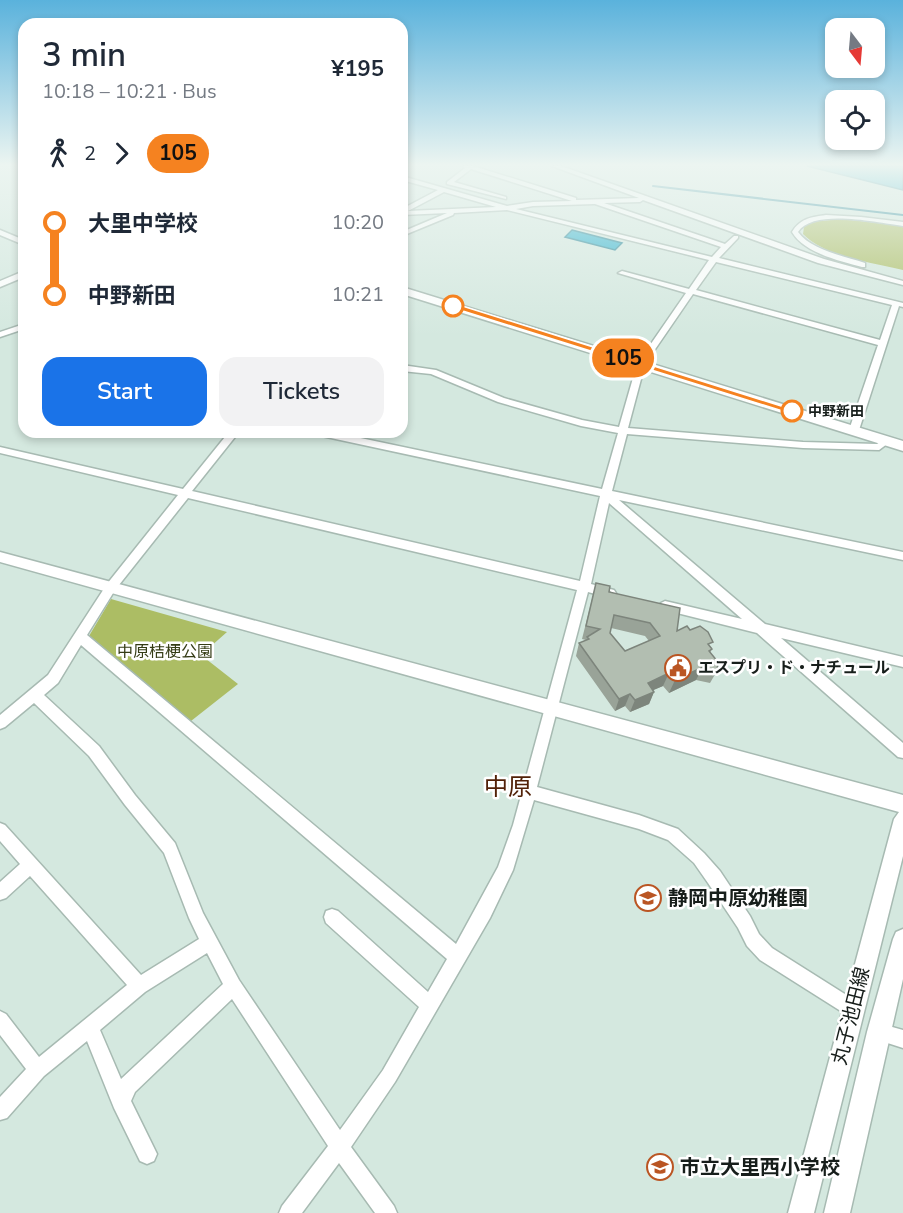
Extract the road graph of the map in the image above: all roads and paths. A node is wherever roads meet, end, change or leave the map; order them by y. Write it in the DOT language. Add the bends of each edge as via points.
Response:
graph roads {
  1 [pos="430,223"];
  2 [pos="568,223"];
  3 [pos="655,223"];
  4 [pos="714,223"];
  5 [pos="800,223"];
  6 [pos="887,223"];
  7 [pos="903,224"];
  8 [pos="0,232"];
  9 [pos="408,232"];
  10 [pos="736,237"];
  11 [pos="18,240"];
  12 [pos="724,246"];
  13 [pos="713,260"];
  14 [pos="622,273"];
  15 [pos="18,276"];
  16 [pos="903,281"];
  17 [pos="0,284"];
  18 [pos="691,291"];
  19 [pos="408,292"];
  20 [pos="900,305"];
  21 [pos="0,322"];
  22 [pos="18,328"];
  23 [pos="12,331"];
  24 [pos="0,335"];
  25 [pos="882,343"];
  26 [pos="641,364"];
  27 [pos="408,369"];
  28 [pos="854,430"];
  29 [pos="624,431"];
  30 [pos="229,438"];
  31 [pos="345,438"];
  32 [pos="886,441"];
  33 [pos="903,446"];
  34 [pos="0,450"];
  35 [pos="186,493"];
  36 [pos="606,494"];
  37 [pos="903,556"];
  38 [pos="0,557"];
  39 [pos="584,587"];
  40 [pos="111,588"];
  41 [pos="618,595"];
  42 [pos="651,603"];
  43 [pos="761,629"];
  44 [pos="80,636"];
  45 [pos="903,662"];
  46 [pos="35,695"];
  47 [pos="550,710"];
  48 [pos="0,723"];
  49 [pos="903,752"];
  50 [pos="529,792"];
  51 [pos="903,804"];
  52 [pos="903,819"];
  53 [pos="0,830"];
  54 [pos="31,864"];
  55 [pos="0,892"];
  56 [pos="332,917"];
  57 [pos="903,939"];
  58 [pos="209,942"];
  59 [pos="458,957"];
  60 [pos="140,986"];
  61 [pos="232,986"];
  62 [pos="430,1005"];
  63 [pos="853,1009"];
  64 [pos="0,1020"];
  65 [pos="90,1028"];
  66 [pos="878,1032"];
  67 [pos="903,1039"];
  68 [pos="38,1070"];
  69 [pos="121,1101"];
  70 [pos="0,1111"];
  71 [pos="339,1146"];
  72 [pos="147,1154"];
  73 [pos="289,1213"];
  74 [pos="387,1213"];
  75 [pos="801,1213"];
  76 [pos="837,1213"];
  1 -- 9 [label="street"];
  2 -- 13 [label="street"];
  3 -- 12 [label="street"];
  4 -- 16 [label="street" via="821,261"];
  5 -- 16 [label="street" via="795,232 798,237 815,248"];
  6 -- 7 [label="street"];
  8 -- 11 [label="street"];
  10 -- 12 [label="street"];
  12 -- 13 [label="street"];
  13 -- 18 [label="street"];
  13 -- 20 [label="street"];
  14 -- 18 [label="street"];
  15 -- 17 [label="street"];
  18 -- 25 [label="street"];
  18 -- 26 [label="street"];
  19 -- 26 [label="main road"];
  20 -- 25 [label="street"];
  21 -- 23 [label="street"];
  22 -- 23 [label="street"];
  23 -- 24 [label="street"];
  25 -- 28 [label="street"];
  26 -- 28 [label="main road"];
  26 -- 29 [label="street"];
  27 -- 29 [label="street" via="433,372 501,400"];
  28 -- 32 [label="main road"];
  29 -- 32 [label="street" via="803,445 879,447"];
  29 -- 36 [label="street"];
  30 -- 35 [label="street"];
  31 -- 36 [label="street"];
  32 -- 33 [label="main road"];
  34 -- 35 [label="street"];
  35 -- 39 [label="street"];
  35 -- 40 [label="street"];
  36 -- 37 [label="street"];
  36 -- 39 [label="street"];
  36 -- 43 [label="street"];
  38 -- 40 [label="street"];
  39 -- 41 [label="street"];
  39 -- 47 [label="street"];
  40 -- 44 [label="street"];
  40 -- 47 [label="street"];
  42 -- 43 [label="street"];
  43 -- 45 [label="street"];
  43 -- 49 [label="street"];
  44 -- 46 [label="street" via="53,679"];
  44 -- 59 [label="street"];
  46 -- 48 [label="street"];
  46 -- 58 [label="street" via="94,751 170,848"];
  47 -- 50 [label="street"];
  47 -- 51 [label="street"];
  50 -- 59 [label="street" via="505,870"];
  50 -- 63 [label="street" via="673,834 714,877 766,954"];
  52 -- 63 [label="street, 丸子池田線"];
  53 -- 54 [label="street"];
  54 -- 55 [label="street"];
  54 -- 60 [label="street"];
  56 -- 62 [label="street"];
  57 -- 66 [label="street, 丸子池田線"];
  58 -- 60 [label="street"];
  58 -- 61 [label="street"];
  59 -- 62 [label="street"];
  60 -- 65 [label="street"];
  61 -- 69 [label="street" via="128,1085"];
  61 -- 71 [label="street"];
  62 -- 71 [label="street" via="389,1076"];
  63 -- 75 [label="street, 丸子池田線"];
  64 -- 68 [label="street"];
  65 -- 68 [label="street"];
  65 -- 69 [label="street"];
  66 -- 67 [label="street"];
  66 -- 76 [label="street, 丸子池田線"];
  68 -- 70 [label="street"];
  69 -- 72 [label="street"];
  71 -- 73 [label="street"];
  71 -- 74 [label="street"];
}
